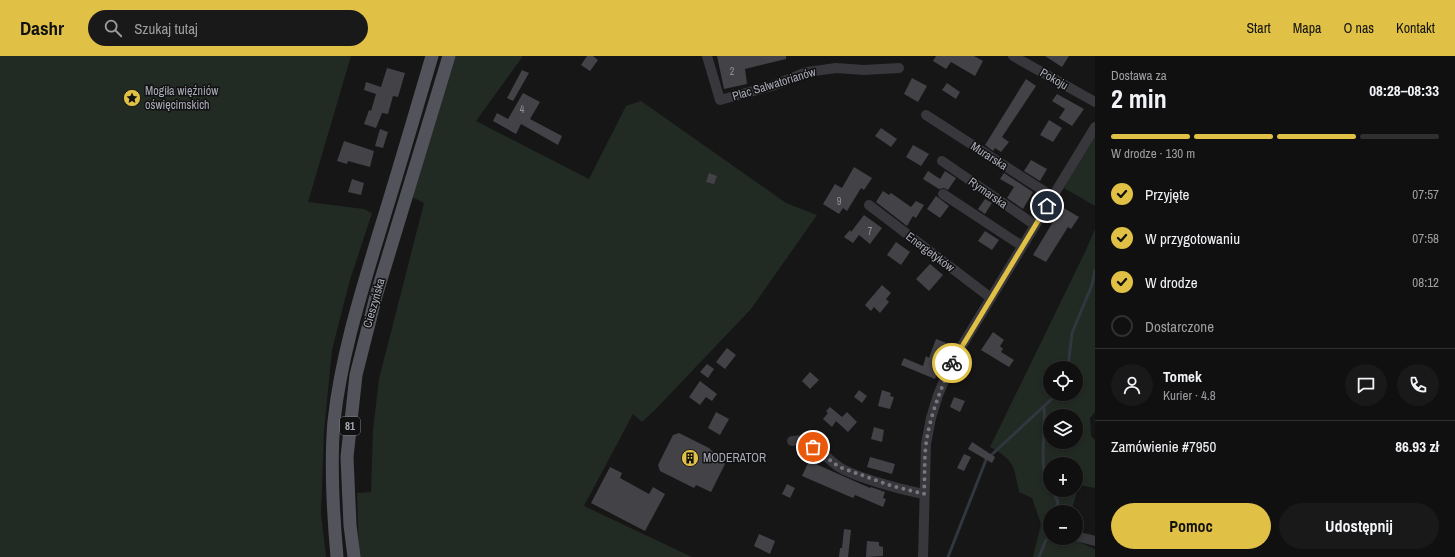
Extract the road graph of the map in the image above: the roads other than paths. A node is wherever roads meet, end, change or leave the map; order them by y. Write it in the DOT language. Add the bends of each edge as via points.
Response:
graph roads {
  1 [pos="432,56"];
  2 [pos="449,56"];
  3 [pos="707,56"];
  4 [pos="1013,56"];
  5 [pos="899,68"];
  6 [pos="1095,102"];
  7 [pos="926,115"];
  8 [pos="1095,127"];
  9 [pos="942,161"];
  10 [pos="943,194"];
  11 [pos="1053,197"];
  12 [pos="869,206"];
  13 [pos="1035,225"];
  14 [pos="1022,246"];
  15 [pos="991,298"];
  16 [pos="792,441"];
  17 [pos="924,494"];
  18 [pos="1083,538"];
  19 [pos="1095,541"];
  20 [pos="337,557"];
  21 [pos="354,557"];
  22 [pos="923,557"];
  1 -- 20 [label="main road, Cieszyńska / 81" via="363,286 338,393 334,422 332,483"];
  2 -- 21 [label="main road, Cieszyńska / 81" via="376,296 356,375 347,457"];
  3 -- 5 [label="street, Plac Salwatorianów" via="720,100 772,86 807,72 836,68"];
  4 -- 6 [label="street, Pokoju"];
  7 -- 11 [label="street, Murarska"];
  8 -- 11 [label="street"];
  9 -- 13 [label="street, Rymarska"];
  10 -- 14 [label="street"];
  11 -- 13 [label="street"];
  12 -- 15 [label="street, Energetyków"];
  13 -- 14 [label="street"];
  14 -- 15 [label="street"];
  15 -- 17 [label="street" via="952,362 938,395 926,444"];
  16 -- 17 [label="street" via="802,440 839,467 862,477"];
  17 -- 22 [label="street"];
  18 -- 19 [label="street"];
}
